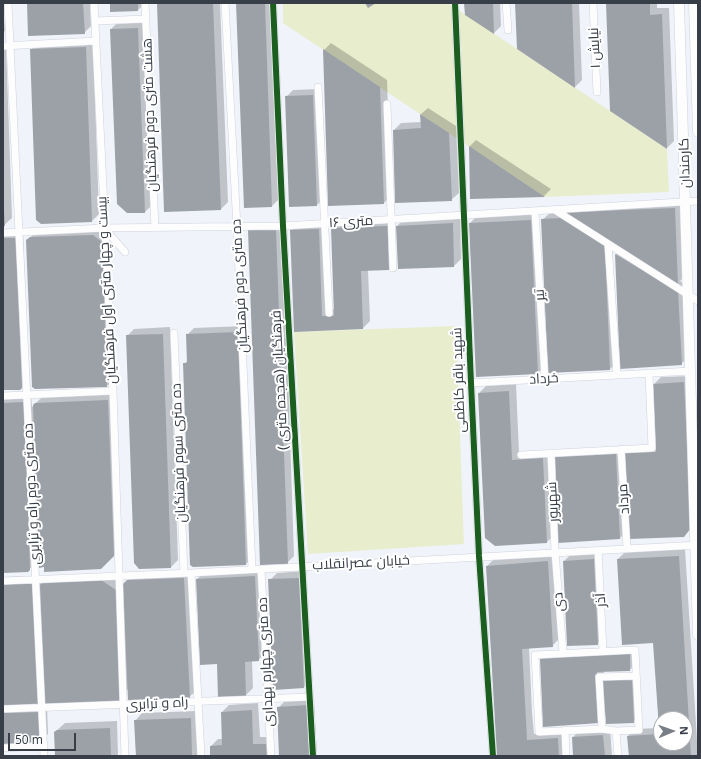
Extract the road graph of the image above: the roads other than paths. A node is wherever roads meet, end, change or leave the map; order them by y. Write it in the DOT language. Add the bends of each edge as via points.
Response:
graph roads {
  1 [pos="8,3"];
  2 [pos="94,3"];
  3 [pos="146,3"];
  4 [pos="225,3"];
  5 [pos="273,3"];
  6 [pos="455,3"];
  7 [pos="506,3"];
  8 [pos="593,3"];
  9 [pos="680,3"];
  10 [pos="694,3"];
  11 [pos="146,19"];
  12 [pos="95,21"];
  13 [pos="508,30"];
  14 [pos="96,41"];
  15 [pos="6,45"];
  16 [pos="318,87"];
  17 [pos="598,92"];
  18 [pos="387,104"];
  19 [pos="698,132"];
  20 [pos="698,201"];
  21 [pos="686,202"];
  22 [pos="555,210"];
  23 [pos="534,211"];
  24 [pos="465,215"];
  25 [pos="391,220"];
  26 [pos="325,224"];
  27 [pos="283,226"];
  28 [pos="237,227"];
  29 [pos="104,228"];
  30 [pos="155,228"];
  31 [pos="18,232"];
  32 [pos="3,233"];
  33 [pos="608,244"];
  34 [pos="125,252"];
  35 [pos="393,268"];
  36 [pos="689,296"];
  37 [pos="698,301"];
  38 [pos="329,313"];
  39 [pos="174,333"];
  40 [pos="691,370"];
  41 [pos="649,373"];
  42 [pos="617,375"];
  43 [pos="545,379"];
  44 [pos="471,383"];
  45 [pos="112,391"];
  46 [pos="27,395"];
  47 [pos="3,396"];
  48 [pos="621,449"];
  49 [pos="551,453"];
  50 [pos="521,455"];
  51 [pos="697,545"];
  52 [pos="627,548"];
  53 [pos="598,550"];
  54 [pos="555,552"];
  55 [pos="480,556"];
  56 [pos="303,566"];
  57 [pos="252,569"];
  58 [pos="261,569"];
  59 [pos="187,573"];
  60 [pos="118,576"];
  61 [pos="37,580"];
  62 [pos="3,581"];
  63 [pos="698,635"];
  64 [pos="603,651"];
  65 [pos="564,653"];
  66 [pos="636,676"];
  67 [pos="310,697"];
  68 [pos="268,699"];
  69 [pos="197,702"];
  70 [pos="123,706"];
  71 [pos="42,708"];
  72 [pos="3,709"];
  73 [pos="602,729"];
  74 [pos="565,730"];
  75 [pos="616,731"];
  76 [pos="44,746"];
  77 [pos="3,748"];
  78 [pos="44,756"];
  79 [pos="125,756"];
  80 [pos="201,756"];
  81 [pos="271,756"];
  82 [pos="313,756"];
  83 [pos="493,756"];
  84 [pos="566,756"];
  85 [pos="618,756"];
  1 -- 15 [label="street, ده متری دوم راه و ترابری"];
  2 -- 12 [label="street, بیست و چهار متری اول فرهنگیان"];
  3 -- 11 [label="street, هشت متری دوم فرهنگیان"];
  4 -- 28 [label="street, ده متری دوم فرهنگیان"];
  5 -- 27 [label="street, فرهنگیان (هجده متری )"];
  6 -- 24 [label="street, شهید باقر کاظمی"];
  7 -- 13 [label="street"];
  8 -- 17 [label="street, نیایش ۱"];
  9 -- 21 [label="main road, کارمندان"];
  10 -- 19 [label="main road, کارمندان"];
  11 -- 12 [label="street"];
  11 -- 30 [label="street, هشت متری دوم فرهنگیان"];
  12 -- 14 [label="street, بیست و چهار متری اول فرهنگیان"];
  14 -- 15 [label="street"];
  14 -- 29 [label="street, بیست و چهار متری اول فرهنگیان"];
  15 -- 31 [label="street, ده متری دوم راه و ترابری"];
  16 -- 26 [label="street"];
  18 -- 25 [label="street"];
  20 -- 21 [label="street, ۱۶ متری"];
  21 -- 22 [label="street, ۱۶ متری"];
  21 -- 36 [label="main road, کارمندان"];
  22 -- 23 [label="street, ۱۶ متری"];
  22 -- 33 [label="street"];
  23 -- 24 [label="street, ۱۶ متری"];
  23 -- 43 [label="street, تیر"];
  24 -- 25 [label="street, ۱۶ متری"];
  24 -- 44 [label="street, شهید باقر کاظمی"];
  25 -- 26 [label="street, ۱۶ متری"];
  25 -- 35 [label="street"];
  26 -- 27 [label="street, ۱۶ متری"];
  26 -- 38 [label="street"];
  27 -- 28 [label="street, ۱۶ متری"];
  27 -- 56 [label="street, فرهنگیان (هجده متری )"];
  28 -- 30 [label="street, ۱۶ متری"];
  28 -- 57 [label="street, ده متری دوم فرهنگیان"];
  29 -- 30 [label="street, ۱۶ متری"];
  29 -- 31 [label="street, ۱۶ متری"];
  29 -- 34 [label="street"];
  29 -- 45 [label="street, بیست و چهار متری اول فرهنگیان"];
  31 -- 32 [label="street, ۱۶ متری"];
  31 -- 46 [label="street, ده متری دوم راه و ترابری"];
  33 -- 36 [label="street"];
  33 -- 42 [label="street"];
  36 -- 37 [label="street"];
  36 -- 40 [label="main road, کارمندان"];
  39 -- 59 [label="street, ده متری سوم فرهنگیان"];
  40 -- 41 [label="street, خرداد"];
  40 -- 51 [label="main road, کارمندان"];
  41 -- 42 [label="street, خرداد"];
  41 -- 48 [label="street" via="652,448"];
  42 -- 43 [label="street, خرداد"];
  43 -- 44 [label="street, خرداد"];
  44 -- 55 [label="street, شهید باقر کاظمی"];
  45 -- 46 [label="street"];
  45 -- 60 [label="street, بیست و چهار متری اول فرهنگیان"];
  46 -- 47 [label="street"];
  46 -- 61 [label="street, ده متری دوم راه و ترابری"];
  48 -- 49 [label="street"];
  48 -- 52 [label="street, مرداد"];
  49 -- 50 [label="street"];
  49 -- 54 [label="street, شهریور"];
  51 -- 52 [label="street, خیابان عصرانقلاب"];
  51 -- 63 [label="main road, کارمندان"];
  52 -- 53 [label="street, خیابان عصرانقلاب"];
  53 -- 54 [label="street, خیابان عصرانقلاب"];
  53 -- 64 [label="street, آذر"];
  54 -- 55 [label="street, خیابان عصرانقلاب"];
  54 -- 65 [label="street, دی"];
  55 -- 56 [label="street, خیابان عصرانقلاب"];
  55 -- 83 [label="street, شهید باقر کاظمی"];
  56 -- 58 [label="street, خیابان عصرانقلاب"];
  56 -- 67 [label="street, فرهنگیان (هجده متری )"];
  57 -- 58 [label="street, خیابان عصرانقلاب"];
  57 -- 59 [label="street, خیابان عصرانقلاب"];
  58 -- 68 [label="street, ده متری چهارم بهداری"];
  59 -- 60 [label="street, خیابان عصرانقلاب"];
  59 -- 69 [label="street, ده متری سوم فرهنگیان"];
  60 -- 61 [label="street, خیابان عصرانقلاب"];
  60 -- 70 [label="street, بیست و چهار متری اول فرهنگیان"];
  61 -- 62 [label="street, خیابان عصرانقلاب"];
  61 -- 71 [label="street, ده متری دوم راه و ترابری"];
  64 -- 65 [label="street"];
  64 -- 66 [label="street" via="634,650"];
  65 -- 74 [label="street" via="535,655 539,732"];
  66 -- 73 [label="street" via="599,677"];
  66 -- 75 [label="street" via="639,730"];
  67 -- 68 [label="street, راه و ترابری"];
  67 -- 82 [label="street, فرهنگیان (هجده متری )"];
  68 -- 69 [label="street, راه و ترابری"];
  68 -- 81 [label="street, ده متری چهارم بهداری"];
  69 -- 70 [label="street, راه و ترابری"];
  69 -- 80 [label="street, ده متری سوم فرهنگیان"];
  70 -- 71 [label="street, راه و ترابری"];
  70 -- 79 [label="street, بیست و چهار متری اول فرهنگیان"];
  71 -- 72 [label="street, راه و ترابری"];
  71 -- 76 [label="street, ده متری دوم راه و ترابری"];
  73 -- 74 [label="street"];
  73 -- 75 [label="street"];
  74 -- 84 [label="street"];
  75 -- 85 [label="street"];
  76 -- 77 [label="street"];
  76 -- 78 [label="street, ده متری دوم راه و ترابری"];
}
